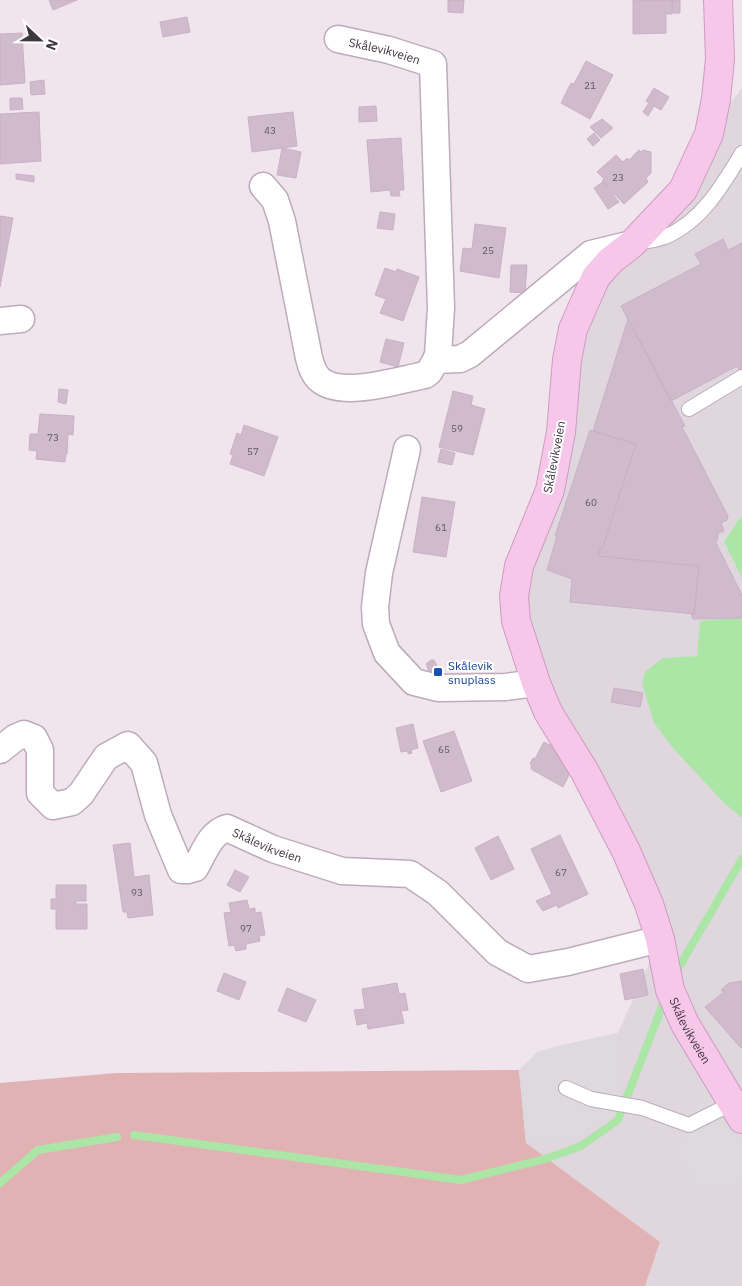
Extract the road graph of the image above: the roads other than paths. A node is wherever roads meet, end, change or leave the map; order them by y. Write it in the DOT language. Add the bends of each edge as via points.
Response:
graph roads {
  1 [pos="718,0"];
  2 [pos="338,39"];
  3 [pos="742,153"];
  4 [pos="263,186"];
  5 [pos="632,244"];
  6 [pos="436,360"];
  7 [pos="742,376"];
  8 [pos="689,409"];
  9 [pos="407,449"];
  10 [pos="536,683"];
  11 [pos="0,750"];
  12 [pos="660,939"];
  13 [pos="566,1088"];
  14 [pos="739,1113"];
  1 -- 5 [label="main road, Skålevikveien" via="720,60 709,134 683,190"];
  2 -- 6 [label="street, Skålevikveien" via="433,64 441,308"];
  3 -- 5 [label="lane, Skålevikveien" via="707,206 680,229 663,238"];
  4 -- 6 [label="street" via="274,200 282,221 308,358 319,379 332,387 354,389 425,375"];
  5 -- 6 [label="street, Skålevikveien" via="591,254 470,354 460,359"];
  5 -- 10 [label="main road, Skålevikveien" via="596,277 573,329 566,360 561,432 550,490 520,566 514,596 516,621"];
  7 -- 8 [label="lane"];
  9 -- 10 [label="street" via="379,572 375,607 376,624 387,653 414,682 438,688 506,688"];
  10 -- 12 [label="main road, Skålevikveien" via="548,712 586,772 626,851 650,904"];
  11 -- 12 [label="street, Skålevikveien" via="24,734 34,738 40,750 40,793 52,806 72,802 106,757 128,745 144,763 158,815 181,870 195,868 213,836 227,828 273,849 342,871 410,874 438,893 497,952 528,968 568,962"];
  12 -- 14 [label="main road, Skålevikveien" via="670,990 685,1024"];
  13 -- 14 [label="lane" via="591,1099 642,1108 689,1125"];
}
